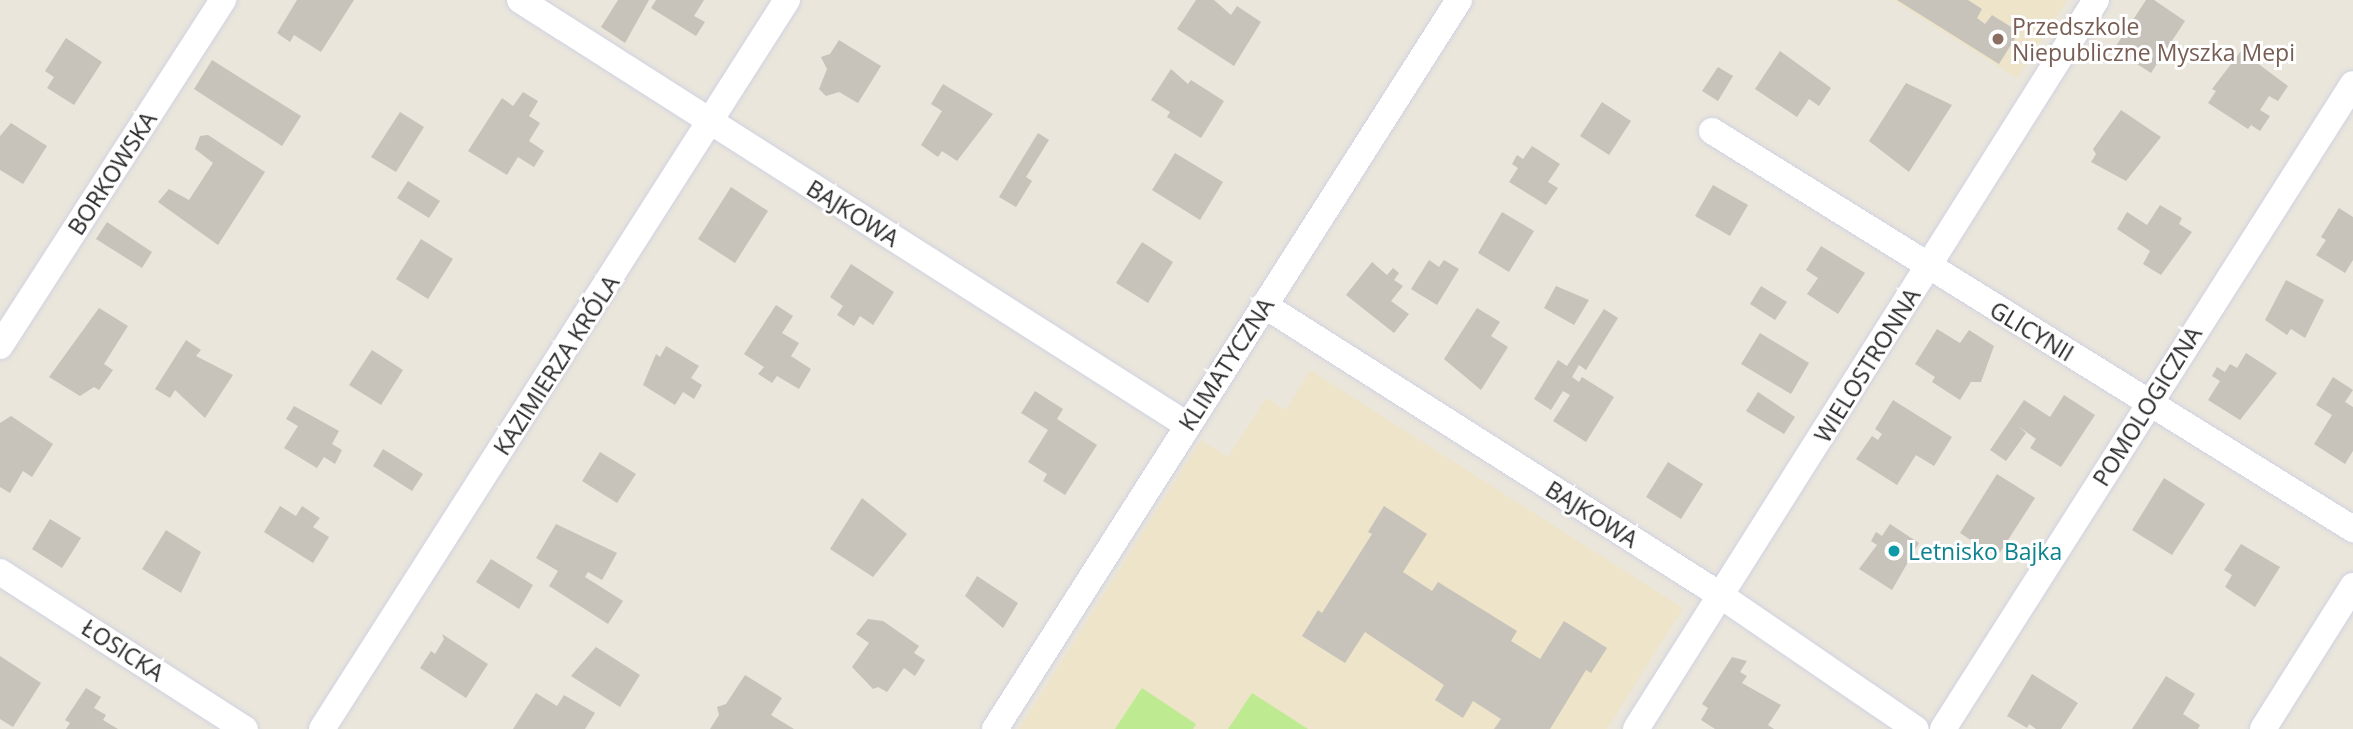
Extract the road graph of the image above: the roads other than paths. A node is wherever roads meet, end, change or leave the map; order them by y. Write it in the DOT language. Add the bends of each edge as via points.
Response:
graph roads {
  1 [pos="223,0"];
  2 [pos="520,0"];
  3 [pos="787,0"];
  4 [pos="1460,0"];
  5 [pos="2096,0"];
  6 [pos="2353,84"];
  7 [pos="711,122"];
  8 [pos="1712,131"];
  9 [pos="1928,268"];
  10 [pos="1264,305"];
  11 [pos="0,346"];
  12 [pos="2150,401"];
  13 [pos="1187,425"];
  14 [pos="2353,529"];
  15 [pos="0,572"];
  16 [pos="2353,586"];
  17 [pos="1720,596"];
  18 [pos="245,729"];
  19 [pos="322,729"];
  20 [pos="995,729"];
  21 [pos="1636,729"];
  22 [pos="1916,729"];
  23 [pos="1943,729"];
  24 [pos="2263,729"];
  1 -- 11 [label="street, BORKOWSKA"];
  2 -- 7 [label="street, BAJKOWA"];
  3 -- 7 [label="street, KAZIMIERZA KRÓLA"];
  4 -- 10 [label="street, KLIMATYCZNA"];
  5 -- 9 [label="street, WIELOSTRONNA"];
  6 -- 12 [label="street, POMOLOGICZNA"];
  7 -- 13 [label="street, BAJKOWA"];
  7 -- 19 [label="street, KAZIMIERZA KRÓLA"];
  8 -- 9 [label="street, GLICYNII"];
  9 -- 12 [label="street, GLICYNII"];
  9 -- 17 [label="street, WIELOSTRONNA"];
  10 -- 13 [label="street, KLIMATYCZNA"];
  10 -- 17 [label="street, BAJKOWA"];
  12 -- 14 [label="street, GLICYNII"];
  12 -- 23 [label="street, POMOLOGICZNA"];
  13 -- 20 [label="street, KLIMATYCZNA"];
  15 -- 18 [label="street, ŁOSICKA"];
  16 -- 24 [label="street"];
  17 -- 21 [label="street, WIELOSTRONNA"];
  17 -- 22 [label="street, BAJKOWA"];
}
